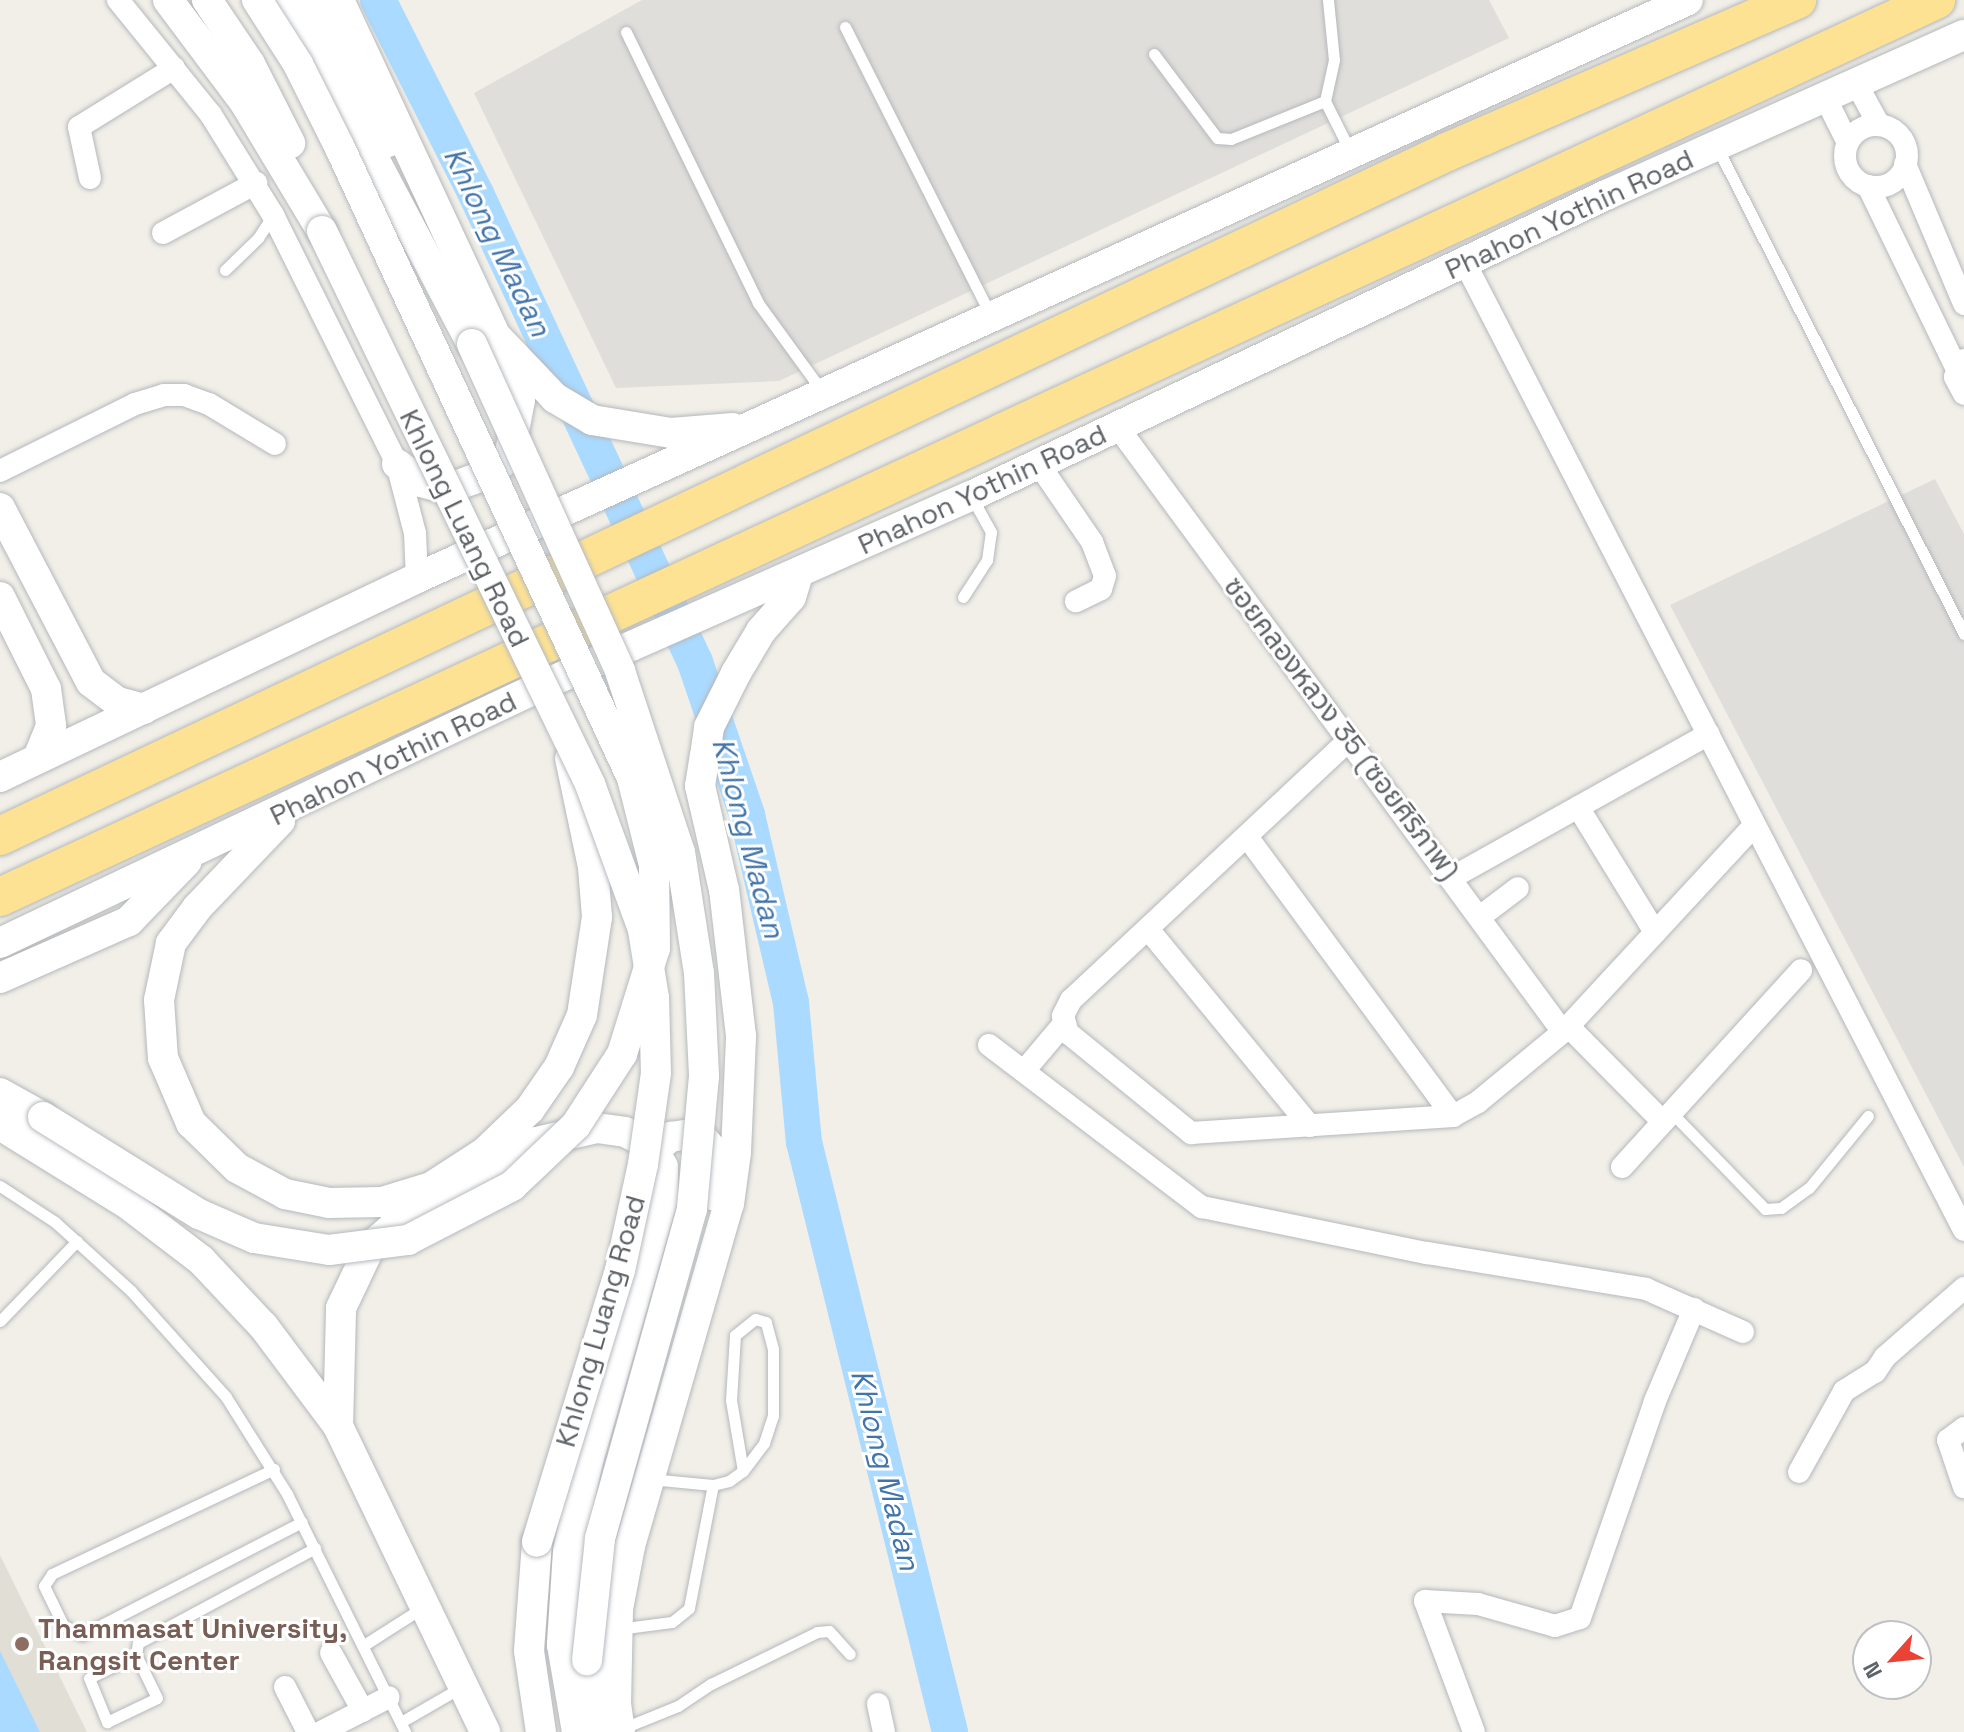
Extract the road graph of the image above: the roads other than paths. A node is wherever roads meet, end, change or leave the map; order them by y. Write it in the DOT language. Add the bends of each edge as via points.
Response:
graph roads {
  1 [pos="118,0"];
  2 [pos="168,0"];
  3 [pos="207,0"];
  4 [pos="257,0"];
  5 [pos="277,0"];
  6 [pos="310,0"];
  7 [pos="339,0"];
  8 [pos="1328,0"];
  9 [pos="1688,0"];
  10 [pos="1797,0"];
  11 [pos="1936,0"];
  12 [pos="845,27"];
  13 [pos="626,32"];
  14 [pos="1964,35"];
  15 [pos="1154,54"];
  16 [pos="174,68"];
  17 [pos="1856,83"];
  18 [pos="1825,97"];
  19 [pos="1325,101"];
  20 [pos="1879,125"];
  21 [pos="1848,143"];
  22 [pos="1717,146"];
  23 [pos="1352,154"];
  24 [pos="1905,164"];
  25 [pos="90,178"];
  26 [pos="256,183"];
  27 [pos="1868,186"];
  28 [pos="273,215"];
  29 [pos="322,231"];
  30 [pos="163,233"];
  31 [pos="1464,261"];
  32 [pos="225,270"];
  33 [pos="1964,304"];
  34 [pos="992,318"];
  35 [pos="484,339"];
  36 [pos="1960,364"];
  37 [pos="1964,394"];
  38 [pos="824,395"];
  39 [pos="758,425"];
  40 [pos="1117,426"];
  41 [pos="275,444"];
  42 [pos="1038,463"];
  43 [pos="397,464"];
  44 [pos="0,471"];
  45 [pos="971,496"];
  46 [pos="0,508"];
  47 [pos="798,574"];
  48 [pos="37,575"];
  49 [pos="417,578"];
  50 [pos="963,597"];
  51 [pos="1076,601"];
  52 [pos="2,607"];
  53 [pos="1964,634"];
  54 [pos="144,709"];
  55 [pos="564,734"];
  56 [pos="1709,734"];
  57 [pos="1349,740"];
  58 [pos="38,759"];
  59 [pos="0,777"];
  60 [pos="1578,807"];
  61 [pos="292,808"];
  62 [pos="1753,827"];
  63 [pos="0,836"];
  64 [pos="1248,838"];
  65 [pos="193,853"];
  66 [pos="1453,877"];
  67 [pos="1518,888"];
  68 [pos="0,897"];
  69 [pos="1481,916"];
  70 [pos="1148,929"];
  71 [pos="1655,932"];
  72 [pos="0,943"];
  73 [pos="1801,970"];
  74 [pos="0,978"];
  75 [pos="1062,1026"];
  76 [pos="1566,1029"];
  77 [pos="989,1045"];
  78 [pos="1024,1071"];
  79 [pos="0,1093"];
  80 [pos="1453,1116"];
  81 [pos="1666,1116"];
  82 [pos="1868,1116"];
  83 [pos="0,1125"];
  84 [pos="1310,1126"];
  85 [pos="654,1150"];
  86 [pos="1622,1167"];
  87 [pos="0,1186"];
  88 [pos="1964,1230"];
  89 [pos="77,1241"];
  90 [pos="1964,1288"];
  91 [pos="702,1298"];
  92 [pos="1694,1309"];
  93 [pos="0,1321"];
  94 [pos="1743,1332"];
  95 [pos="338,1426"];
  96 [pos="1964,1428"];
  97 [pos="274,1469"];
  98 [pos="743,1471"];
  99 [pos="1799,1472"];
  100 [pos="650,1479"];
  101 [pos="713,1485"];
  102 [pos="1964,1487"];
  103 [pos="302,1522"];
  104 [pos="315,1548"];
  105 [pos="426,1605"];
  106 [pos="617,1629"];
  107 [pos="364,1645"];
  108 [pos="331,1653"];
  109 [pos="850,1654"];
  110 [pos="136,1655"];
  111 [pos="463,1686"];
  112 [pos="285,1687"];
  113 [pos="389,1697"];
  114 [pos="878,1704"];
  115 [pos="363,1711"];
  116 [pos="403,1727"];
  117 [pos="613,1731"];
  118 [pos="308,1732"];
  119 [pos="321,1732"];
  120 [pos="485,1732"];
  121 [pos="541,1732"];
  122 [pos="577,1732"];
  123 [pos="884,1732"];
  124 [pos="1474,1732"];
  1 -- 16 [label="street"];
  2 -- 29 [label="main road" via="245,103"];
  3 -- 29 [label="main road, Khlong Luang Road" via="283,129"];
  4 -- 79 [label="main road, bridge" via="298,64 340,148 632,778 654,865 655,948 622,1054 576,1125 512,1186 408,1240 329,1250 254,1238 199,1214"];
  5 -- 35 [label="main road, Khlong Luang Road"];
  6 -- 35 [label="main road"];
  7 -- 35 [label="main road"];
  8 -- 19 [label="lane" via="1334,60"];
  9 -- 23 [label="main road"];
  10 -- 63 [label="highway" via="1447,152"];
  11 -- 68 [label="highway, Phahon Yothin Road"];
  12 -- 34 [label="lane"];
  13 -- 38 [label="lane" via="758,303"];
  14 -- 17 [label="main road, Phahon Yothin Road"];
  15 -- 19 [label="lane" via="1217,138 1231,139"];
  16 -- 25 [label="street" via="79,127"];
  16 -- 26 [label="street"];
  17 -- 18 [label="main road, Phahon Yothin Road"];
  17 -- 20 [label="street"];
  18 -- 21 [label="street"];
  18 -- 22 [label="main road, Phahon Yothin Road"];
  19 -- 23 [label="lane"];
  20 -- 21 [label="street" via="1860,129"];
  20 -- 24 [label="street" via="1903,140"];
  21 -- 27 [label="street" via="1849,171"];
  22 -- 31 [label="main road, Phahon Yothin Road"];
  22 -- 53 [label="lane"];
  23 -- 34 [label="main road"];
  24 -- 27 [label="street" via="1892,182"];
  24 -- 33 [label="street"];
  26 -- 28 [label="street"];
  26 -- 30 [label="street"];
  27 -- 36 [label="street"];
  28 -- 32 [label="lane"];
  28 -- 43 [label="street"];
  29 -- 55 [label="main road, Khlong Luang Road, bridge"];
  31 -- 40 [label="main road, Phahon Yothin Road"];
  31 -- 56 [label="street"];
  34 -- 38 [label="main road"];
  35 -- 39 [label="main road" via="555,398 592,420 671,433"];
  35 -- 43 [label="main road" via="520,400 509,457 488,474 447,489 421,482"];
  35 -- 117 [label="main road, Khlong Luang Road, bridge" via="620,671 680,852 699,973 704,1076 692,1209 600,1539 587,1660"];
  36 -- 37 [label="street" via="1957,385"];
  38 -- 39 [label="main road"];
  39 -- 49 [label="main road"];
  40 -- 42 [label="main road, Phahon Yothin Road"];
  40 -- 57 [label="street, ซอยคลองหลวง 35 (ซอยศิริภาพ)"];
  41 -- 44 [label="street" via="209,404 164,395 135,404"];
  42 -- 45 [label="main road, Phahon Yothin Road"];
  42 -- 51 [label="street" via="1092,542 1105,576 1101,589"];
  43 -- 49 [label="street" via="415,533"];
  45 -- 47 [label="main road, Phahon Yothin Road"];
  45 -- 50 [label="lane" via="991,532 987,560"];
  46 -- 48 [label="main road"];
  47 -- 61 [label="main road, Phahon Yothin Road" via="634,645"];
  47 -- 91 [label="main road" via="791,597 761,631 709,727 700,786 724,890 741,1036 729,1204"];
  48 -- 52 [label="main road"];
  48 -- 54 [label="main road" via="91,682 118,702"];
  49 -- 54 [label="main road"];
  52 -- 58 [label="main road" via="46,689 51,726"];
  54 -- 58 [label="main road"];
  55 -- 61 [label="main road" via="593,867 597,917 582,1015 559,1067 530,1109 485,1152 431,1187 355,1204 285,1194 237,1168 206,1141 179,1102 163,1058 159,1000 171,943"];
  55 -- 121 [label="main road, Khlong Luang Road, bridge" via="611,832 643,930 654,998 656,1073 620,1270 537,1542 529,1651"];
  56 -- 60 [label="street"];
  56 -- 62 [label="street"];
  57 -- 64 [label="street"];
  57 -- 66 [label="street, ซอยคลองหลวง 35 (ซอยศิริภาพ)"];
  58 -- 59 [label="main road"];
  60 -- 66 [label="street"];
  60 -- 71 [label="street"];
  61 -- 65 [label="main road, Phahon Yothin Road"];
  62 -- 71 [label="street"];
  62 -- 88 [label="street"];
  64 -- 70 [label="street"];
  64 -- 80 [label="street"];
  65 -- 72 [label="main road, Phahon Yothin Road"];
  65 -- 74 [label="main road" via="129,921"];
  66 -- 69 [label="street, ซอยคลองหลวง 35 (ซอยศิริภาพ)"];
  67 -- 69 [label="street"];
  69 -- 76 [label="street, ซอยคลองหลวง 35 (ซอยศิริภาพ)"];
  70 -- 75 [label="street" via="1071,1000"];
  70 -- 84 [label="street"];
  71 -- 76 [label="street"];
  73 -- 81 [label="street"];
  75 -- 78 [label="street"];
  75 -- 84 [label="street" via="1191,1133"];
  76 -- 80 [label="street" via="1478,1102"];
  76 -- 81 [label="street, ซอยคลองหลวง 35 (ซอยศิริภาพ)"];
  77 -- 78 [label="street"];
  78 -- 92 [label="street" via="1202,1207 1427,1253 1646,1289"];
  80 -- 84 [label="street"];
  81 -- 82 [label="lane" via="1765,1209 1781,1208 1809,1188"];
  81 -- 86 [label="street"];
  83 -- 95 [label="main road" via="58,1156 201,1260 264,1327"];
  85 -- 91 [label="main road" via="670,1137 689,1132 698,1133 713,1150"];
  85 -- 95 [label="main road" via="625,1132 565,1132 536,1142 452,1198 393,1227 370,1247 341,1308"];
  85 -- 122 [label="main road" via="663,1167 663,1198 589,1457 568,1551 562,1645"];
  87 -- 89 [label="lane"];
  89 -- 93 [label="lane"];
  89 -- 97 [label="lane" via="131,1291 226,1397"];
  90 -- 99 [label="street" via="1885,1357 1875,1372 1844,1391"];
  91 -- 100 [label="main road"];
  92 -- 94 [label="street"];
  92 -- 124 [label="street" via="1655,1401 1580,1618 1555,1626 1478,1604 1425,1601"];
  95 -- 105 [label="main road"];
  96 -- 102 [label="street" via="1948,1440"];
  97 -- 103 [label="lane"];
  97 -- 103 [label="lane" via="52,1574 44,1586 63,1625 82,1635"];
  98 -- 98 [label="lane" via="764,1443 773,1416 771,1333 766,1322 755,1319 746,1321 735,1335 731,1400"];
  98 -- 101 [label="lane"];
  100 -- 101 [label="lane"];
  100 -- 106 [label="main road" via="630,1546"];
  101 -- 106 [label="lane" via="698,1578 686,1613 657,1626"];
  103 -- 104 [label="lane"];
  104 -- 107 [label="lane"];
  104 -- 110 [label="lane" via="148,1636 135,1648"];
  105 -- 107 [label="lane"];
  105 -- 111 [label="main road"];
  106 -- 117 [label="main road"];
  107 -- 113 [label="lane"];
  108 -- 115 [label="street"];
  109 -- 117 [label="lane" via="829,1631 817,1632 678,1706"];
  110 -- 110 [label="lane" via="89,1678 107,1722 157,1700"];
  111 -- 116 [label="lane"];
  111 -- 120 [label="main road"];
  112 -- 118 [label="street"];
  113 -- 115 [label="street"];
  113 -- 116 [label="lane"];
  114 -- 123 [label="street"];
  115 -- 119 [label="street"];
}
